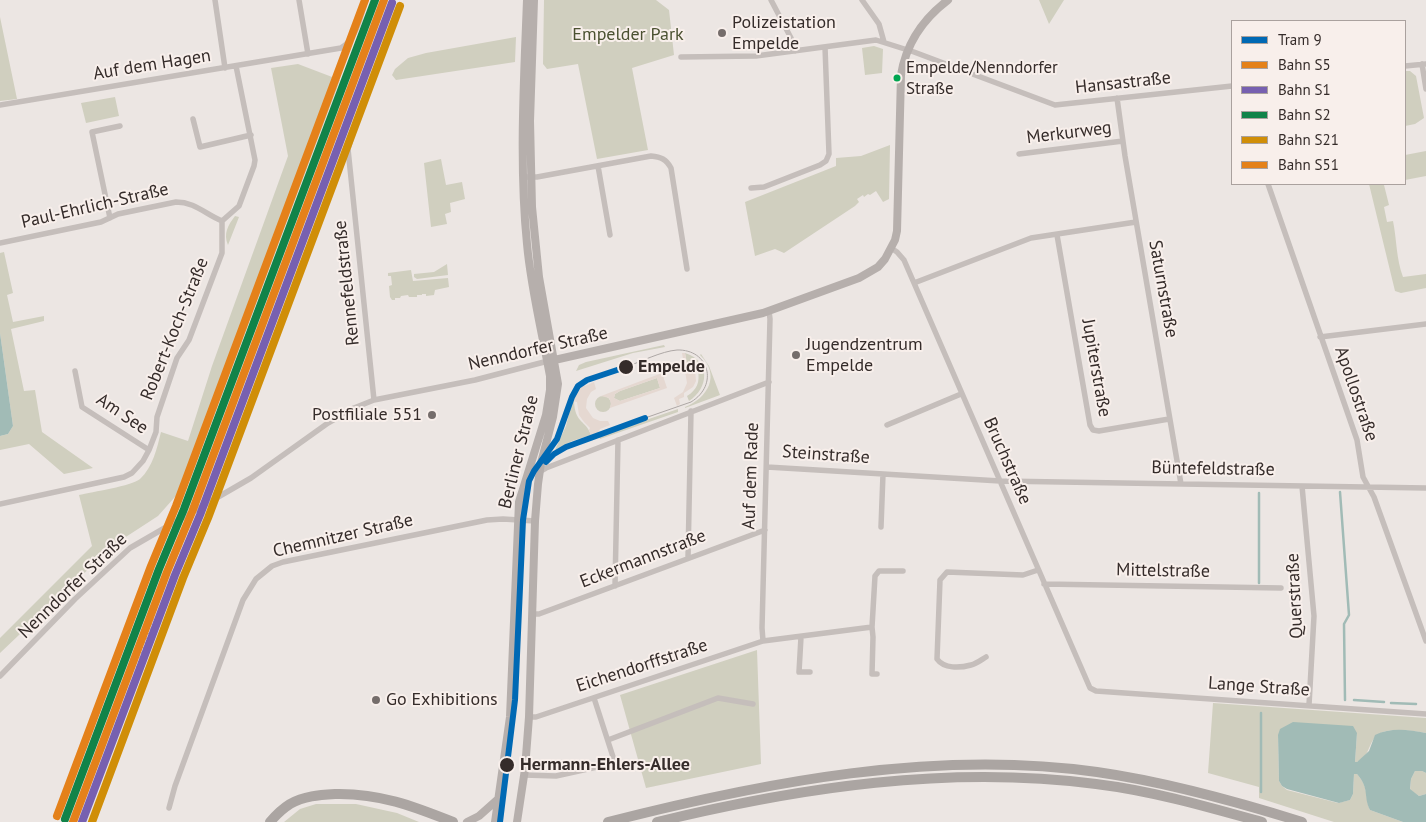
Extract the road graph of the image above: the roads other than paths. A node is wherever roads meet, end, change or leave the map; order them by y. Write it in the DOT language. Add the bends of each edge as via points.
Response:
graph roads {
  1 [pos="215,0"];
  2 [pos="299,0"];
  3 [pos="366,0"];
  4 [pos="527,0"];
  5 [pos="534,0"];
  6 [pos="771,0"];
  7 [pos="862,0"];
  8 [pos="948,0"];
  9 [pos="937,4"];
  10 [pos="884,42"];
  11 [pos="825,47"];
  12 [pos="907,50"];
  13 [pos="795,51"];
  14 [pos="308,54"];
  15 [pos="681,57"];
  16 [pos="1424,64"];
  17 [pos="236,66"];
  18 [pos="1406,66"];
  19 [pos="225,68"];
  20 [pos="1231,86"];
  21 [pos="1426,88"];
  22 [pos="1118,98"];
  23 [pos="0,105"];
  24 [pos="193,119"];
  25 [pos="120,126"];
  26 [pos="352,133"];
  27 [pos="251,135"];
  28 [pos="1123,141"];
  29 [pos="1019,154"];
  30 [pos="598,166"];
  31 [pos="527,177"];
  32 [pos="1268,185"];
  33 [pos="751,188"];
  34 [pos="110,218"];
  35 [pos="222,222"];
  36 [pos="1136,222"];
  37 [pos="1057,234"];
  38 [pos="610,235"];
  39 [pos="0,243"];
  40 [pos="892,248"];
  41 [pos="687,269"];
  42 [pos="914,283"];
  43 [pos="769,311"];
  44 [pos="1426,324"];
  45 [pos="1320,337"];
  46 [pos="551,361"];
  47 [pos="74,371"];
  48 [pos="769,382"];
  49 [pos="961,394"];
  50 [pos="374,400"];
  51 [pos="691,411"];
  52 [pos="1170,419"];
  53 [pos="887,425"];
  54 [pos="618,440"];
  55 [pos="149,450"];
  56 [pos="767,467"];
  57 [pos="539,472"];
  58 [pos="883,474"];
  59 [pos="1000,481"];
  60 [pos="1181,484"];
  61 [pos="1302,486"];
  62 [pos="1369,487"];
  63 [pos="1426,488"];
  64 [pos="0,504"];
  65 [pos="517,520"];
  66 [pos="535,521"];
  67 [pos="880,527"];
  68 [pos="764,530"];
  69 [pos="688,558"];
  70 [pos="1038,570"];
  71 [pos="903,571"];
  72 [pos="1044,584"];
  73 [pos="615,586"];
  74 [pos="1281,588"];
  75 [pos="532,614"];
  76 [pos="872,627"];
  77 [pos="800,637"];
  78 [pos="763,641"];
  79 [pos="1426,641"];
  80 [pos="986,657"];
  81 [pos="810,672"];
  82 [pos="877,674"];
  83 [pos="0,676"];
  84 [pos="1090,688"];
  85 [pos="594,698"];
  86 [pos="753,704"];
  87 [pos="1309,705"];
  88 [pos="1426,714"];
  89 [pos="529,722"];
  90 [pos="608,740"];
  91 [pos="524,775"];
  92 [pos="498,798"];
  93 [pos="169,808"];
  94 [pos="280,811"];
  95 [pos="430,813"];
  96 [pos="270,822"];
  97 [pos="275,822"];
  98 [pos="442,822"];
  99 [pos="453,822"];
  100 [pos="467,822"];
  101 [pos="495,822"];
  102 [pos="517,822"];
  103 [pos="608,822"];
  104 [pos="658,822"];
  105 [pos="1262,822"];
  106 [pos="1302,822"];
  1 -- 19 [label="street"];
  2 -- 14 [label="street"];
  3 -- 14 [label="street, Auf dem Hagen" via="348,44"];
  4 -- 31 [label="street, Berliner Straße" via="524,81"];
  5 -- 31 [label="street, Berliner Straße"];
  6 -- 13 [label="street"];
  7 -- 10 [label="street" via="879,24"];
  8 -- 9 [label="street, Nenndorfer Straße"];
  9 -- 12 [label="street, Nenndorfer Straße"];
  10 -- 11 [label="street, Hansastraße" via="876,40"];
  10 -- 12 [label="street, Hansastraße"];
  11 -- 13 [label="street, Hansastraße"];
  11 -- 33 [label="street" via="829,154 826,161 764,187"];
  12 -- 22 [label="street, Hansastraße" via="1055,105"];
  12 -- 40 [label="street, Nenndorfer Straße" via="901,75 897,230"];
  13 -- 15 [label="street, Hansastraße" via="756,56"];
  14 -- 17 [label="street, Auf dem Hagen"];
  16 -- 18 [label="street"];
  16 -- 21 [label="street"];
  17 -- 19 [label="street, Auf dem Hagen"];
  17 -- 27 [label="street"];
  19 -- 23 [label="street, Auf dem Hagen"];
  20 -- 22 [label="street, Hansastraße"];
  22 -- 28 [label="street, Saturnstraße"];
  24 -- 27 [label="street" via="200,147"];
  25 -- 34 [label="street" via="92,132"];
  26 -- 50 [label="street, Rennefeldstraße" via="348,149"];
  27 -- 35 [label="street" via="254,166 239,206"];
  28 -- 29 [label="street, Merkurweg"];
  28 -- 36 [label="street, Saturnstraße"];
  30 -- 31 [label="street"];
  30 -- 38 [label="street"];
  30 -- 41 [label="street" via="650,156 667,161 677,198"];
  31 -- 46 [label="street, Berliner Straße" via="527,244 532,285"];
  32 -- 45 [label="street, Apollostraße"];
  34 -- 35 [label="street, Paul-Ehrlich-Straße" via="181,202 198,207"];
  34 -- 39 [label="street, Paul-Ehrlich-Straße"];
  35 -- 55 [label="street, Robert-Koch-Straße" via="222,253 189,340 177,358"];
  36 -- 37 [label="street"];
  36 -- 52 [label="street, Saturnstraße"];
  37 -- 42 [label="street" via="1030,238"];
  37 -- 52 [label="street, Jupiterstraße" via="1093,430"];
  40 -- 42 [label="street, Bruchstraße" via="904,260"];
  40 -- 43 [label="street, Nenndorfer Straße" via="878,267 864,275"];
  42 -- 49 [label="street, Bruchstraße"];
  43 -- 46 [label="street, Nenndorfer Straße"];
  43 -- 48 [label="street, Auf dem Rade"];
  44 -- 45 [label="street"];
  45 -- 62 [label="street, Apollostraße" via="1357,440 1362,477"];
  46 -- 50 [label="street, Nenndorfer Straße"];
  46 -- 57 [label="street, Berliner Straße" via="558,380 557,398"];
  46 -- 65 [label="street, Berliner Straße" via="549,398 523,487"];
  47 -- 55 [label="street, Am See" via="82,407"];
  48 -- 51 [label="street"];
  48 -- 56 [label="street, Auf dem Rade"];
  49 -- 53 [label="street"];
  49 -- 59 [label="street, Bruchstraße"];
  50 -- 83 [label="street, Nenndorfer Straße" via="354,408 251,478 130,548"];
  51 -- 54 [label="street"];
  51 -- 69 [label="street"];
  52 -- 60 [label="street, Saturnstraße"];
  54 -- 57 [label="street"];
  54 -- 73 [label="street"];
  55 -- 64 [label="street, Robert-Koch-Straße" via="144,461 124,477"];
  56 -- 58 [label="street, Steinstraße"];
  56 -- 68 [label="street, Auf dem Rade"];
  57 -- 66 [label="street, Berliner Straße"];
  58 -- 59 [label="street, Steinstraße"];
  58 -- 67 [label="street, Steinstraße"];
  59 -- 60 [label="street, Büntefeldstraße"];
  59 -- 70 [label="street, Bruchstraße"];
  60 -- 61 [label="street, Büntefeldstraße"];
  61 -- 62 [label="street, Büntefeldstraße"];
  61 -- 87 [label="street, Querstraße" via="1314,616"];
  62 -- 63 [label="street, Büntefeldstraße"];
  62 -- 79 [label="street, Apollostraße"];
  65 -- 66 [label="street, Chemnitzer Straße"];
  65 -- 92 [label="street, Berliner Straße" via="510,717"];
  65 -- 93 [label="street, Chemnitzer Straße" via="487,520 283,562 256,578 243,600"];
  66 -- 75 [label="street, Berliner Straße"];
  68 -- 69 [label="street, Eckermannstraße"];
  68 -- 78 [label="street, Auf dem Rade"];
  69 -- 73 [label="street, Eckermannstraße"];
  70 -- 72 [label="street, Bruchstraße"];
  70 -- 80 [label="street" via="1023,575 947,572 940,580 937,659 947,666 973,665"];
  71 -- 76 [label="street" via="879,571 875,576"];
  72 -- 74 [label="street, Mittelstraße"];
  72 -- 84 [label="street, Bruchstraße"];
  73 -- 75 [label="street, Eckermannstraße"];
  75 -- 89 [label="street, Berliner Straße"];
  76 -- 77 [label="street, Eichendorffstraße"];
  76 -- 82 [label="street" via="872,674"];
  77 -- 78 [label="street, Eichendorffstraße"];
  77 -- 81 [label="street" via="799,672"];
  78 -- 85 [label="street, Eichendorffstraße"];
  84 -- 87 [label="street, Lange Straße" via="1096,691"];
  85 -- 89 [label="street, Eichendorffstraße"];
  85 -- 90 [label="street"];
  86 -- 90 [label="street" via="718,698"];
  87 -- 88 [label="street, Lange Straße"];
  89 -- 91 [label="street, Berliner Straße"];
  90 -- 91 [label="street" via="615,763 556,776"];
  91 -- 102 [label="street, Berliner Straße"];
  92 -- 100 [label="street" via="479,816"];
  92 -- 101 [label="street, Berliner Straße"];
  94 -- 95 [label="highway" via="302,798 352,794 398,801"];
  94 -- 96 [label="highway"];
  94 -- 97 [label="highway"];
  95 -- 98 [label="highway"];
  95 -- 99 [label="highway"];
  103 -- 106 [label="highway" via="714,797 834,776 900,768 988,765 1096,772 1170,784"];
  104 -- 105 [label="highway" via="836,787 974,777 1097,784 1194,803"];
}
